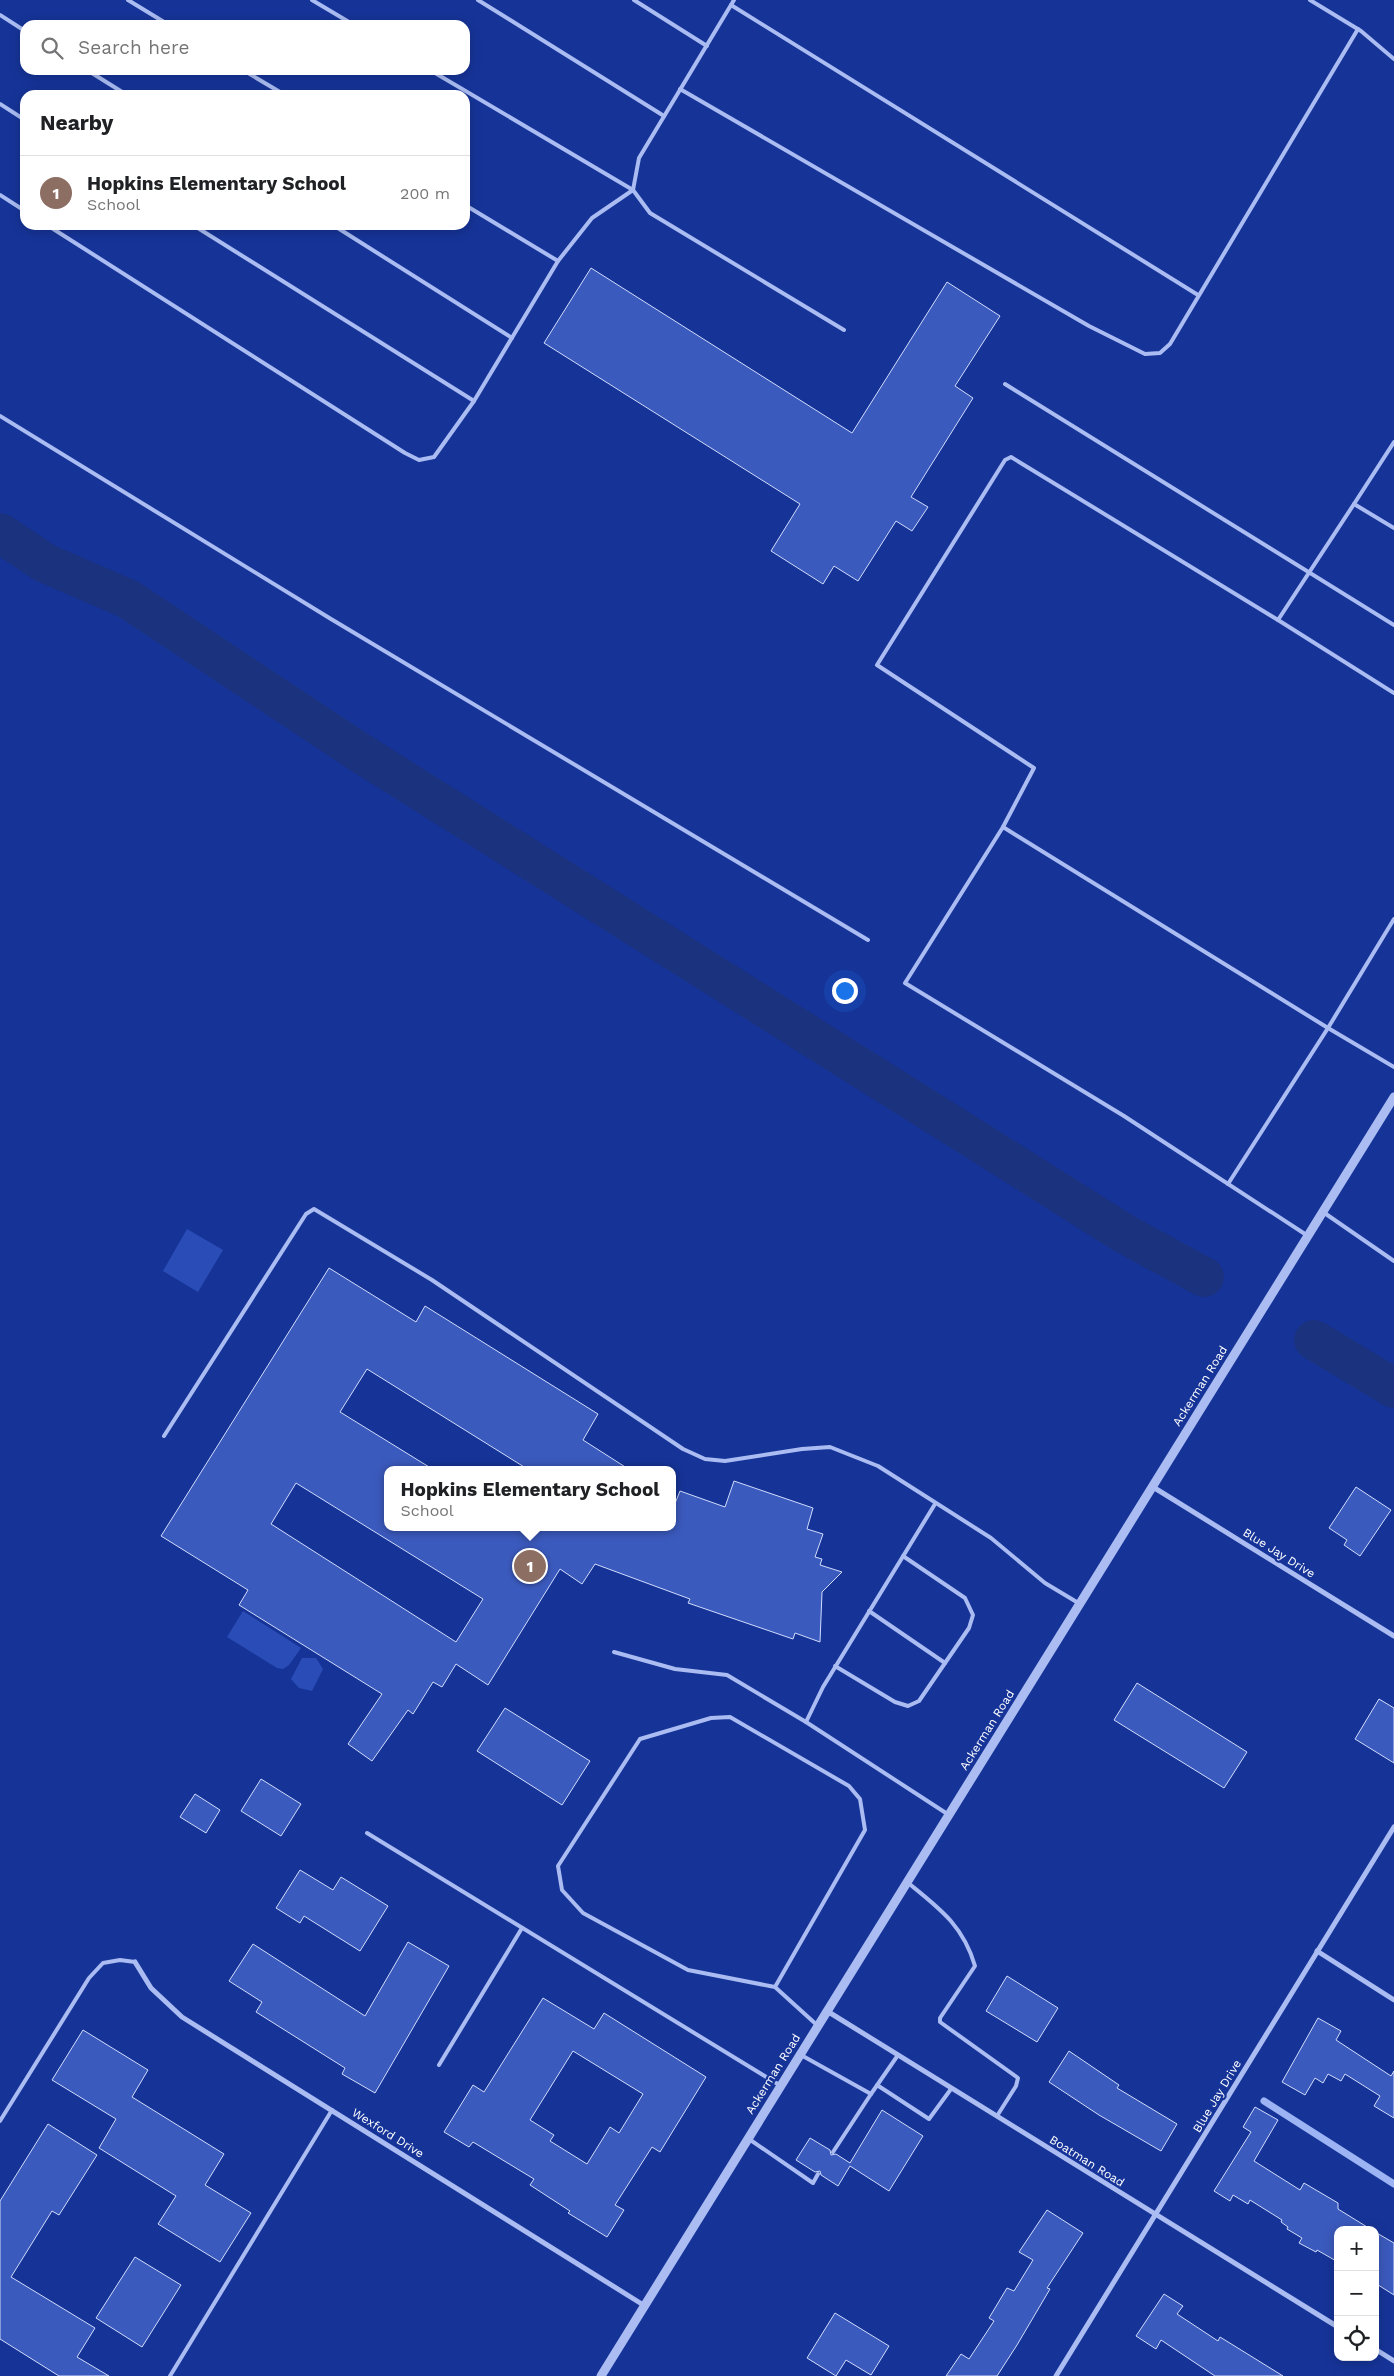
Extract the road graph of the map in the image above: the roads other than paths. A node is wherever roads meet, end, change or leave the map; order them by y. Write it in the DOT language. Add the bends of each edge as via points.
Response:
graph roads {
  1 [pos="128,0"];
  2 [pos="312,0"];
  3 [pos="478,0"];
  4 [pos="634,0"];
  5 [pos="734,0"];
  6 [pos="1310,0"];
  7 [pos="731,5"];
  8 [pos="0,15"];
  9 [pos="161,20"];
  10 [pos="346,20"];
  11 [pos="20,28"];
  12 [pos="1358,29"];
  13 [pos="706,46"];
  14 [pos="1394,59"];
  15 [pos="96,75"];
  16 [pos="251,75"];
  17 [pos="438,75"];
  18 [pos="680,89"];
  19 [pos="119,90"];
  20 [pos="276,90"];
  21 [pos="464,90"];
  22 [pos="470,94"];
  23 [pos="0,104"];
  24 [pos="664,116"];
  25 [pos="20,117"];
  26 [pos="633,190"];
  27 [pos="0,195"];
  28 [pos="470,207"];
  29 [pos="20,208"];
  30 [pos="55,230"];
  31 [pos="201,230"];
  32 [pos="341,230"];
  33 [pos="558,261"];
  34 [pos="1198,295"];
  35 [pos="844,330"];
  36 [pos="512,338"];
  37 [pos="1005,384"];
  38 [pos="474,401"];
  39 [pos="0,416"];
  40 [pos="1394,442"];
  41 [pos="1354,504"];
  42 [pos="1394,528"];
  43 [pos="1309,572"];
  44 [pos="1278,620"];
  45 [pos="1394,625"];
  46 [pos="1394,693"];
  47 [pos="1003,826"];
  48 [pos="1394,919"];
  49 [pos="868,940"];
  50 [pos="1328,1028"];
  51 [pos="1394,1067"];
  52 [pos="1394,1097"];
  53 [pos="1228,1184"];
  54 [pos="1323,1212"];
  55 [pos="1308,1236"];
  56 [pos="1394,1261"];
  57 [pos="164,1436"];
  58 [pos="1153,1487"];
  59 [pos="935,1504"];
  60 [pos="903,1556"];
  61 [pos="1080,1604"];
  62 [pos="869,1611"];
  63 [pos="1394,1636"];
  64 [pos="614,1652"];
  65 [pos="945,1663"];
  66 [pos="835,1666"];
  67 [pos="806,1722"];
  68 [pos="949,1815"];
  69 [pos="1394,1827"];
  70 [pos="367,1833"];
  71 [pos="907,1882"];
  72 [pos="522,1928"];
  73 [pos="1317,1951"];
  74 [pos="135,1962"];
  75 [pos="775,1988"];
  76 [pos="1394,2000"];
  77 [pos="827,2011"];
  78 [pos="818,2026"];
  79 [pos="800,2054"];
  80 [pos="898,2055"];
  81 [pos="439,2065"];
  82 [pos="877,2085"];
  83 [pos="781,2086"];
  84 [pos="951,2088"];
  85 [pos="871,2094"];
  86 [pos="332,2110"];
  87 [pos="997,2116"];
  88 [pos="0,2121"];
  89 [pos="748,2138"];
  90 [pos="833,2152"];
  91 [pos="818,2174"];
  92 [pos="1156,2216"];
  93 [pos="645,2306"];
  94 [pos="1334,2325"];
  95 [pos="1379,2352"];
  96 [pos="1394,2361"];
  97 [pos="170,2376"];
  98 [pos="601,2376"];
  99 [pos="1056,2376"];
  1 -- 9 [label="lane"];
  2 -- 10 [label="lane"];
  3 -- 24 [label="lane"];
  4 -- 13 [label="lane"];
  5 -- 7 [label="lane"];
  6 -- 12 [label="lane"];
  7 -- 13 [label="lane"];
  7 -- 34 [label="lane"];
  8 -- 11 [label="lane"];
  12 -- 14 [label="lane"];
  12 -- 34 [label="lane"];
  13 -- 18 [label="lane"];
  15 -- 19 [label="lane"];
  16 -- 20 [label="lane"];
  17 -- 21 [label="lane"];
  18 -- 24 [label="lane"];
  18 -- 34 [label="lane" via="1089,326 1145,354 1160,353 1170,344"];
  22 -- 26 [label="lane"];
  23 -- 25 [label="lane"];
  24 -- 26 [label="lane" via="639,158"];
  26 -- 33 [label="lane" via="592,218"];
  26 -- 35 [label="lane" via="650,213"];
  27 -- 29 [label="lane"];
  28 -- 33 [label="lane"];
  30 -- 38 [label="lane" via="419,460 434,457"];
  31 -- 38 [label="lane"];
  32 -- 36 [label="lane"];
  33 -- 36 [label="lane"];
  36 -- 38 [label="lane"];
  37 -- 43 [label="lane"];
  39 -- 49 [label="lane" via="331,619"];
  40 -- 41 [label="lane"];
  41 -- 42 [label="lane"];
  41 -- 43 [label="lane"];
  43 -- 44 [label="lane"];
  43 -- 45 [label="lane"];
  44 -- 46 [label="lane"];
  44 -- 47 [label="lane" via="1011,457 1005,460 877,665 1034,768"];
  47 -- 50 [label="lane"];
  47 -- 53 [label="lane" via="905,983 1124,1116"];
  48 -- 50 [label="lane"];
  50 -- 51 [label="lane"];
  50 -- 53 [label="lane"];
  52 -- 54 [label="street, Ackerman Road"];
  53 -- 55 [label="lane"];
  54 -- 55 [label="street, Ackerman Road"];
  54 -- 56 [label="lane"];
  55 -- 58 [label="street, Ackerman Road"];
  57 -- 59 [label="lane" via="306,1214 314,1209 432,1280 683,1448 705,1459 725,1461 830,1447 878,1466"];
  58 -- 61 [label="street, Ackerman Road"];
  58 -- 63 [label="street, Blue Jay Drive"];
  59 -- 60 [label="lane"];
  59 -- 61 [label="lane" via="991,1538 1045,1583"];
  60 -- 62 [label="lane"];
  60 -- 65 [label="lane" via="965,1598 973,1615 969,1628"];
  61 -- 68 [label="street, Ackerman Road"];
  62 -- 65 [label="lane"];
  62 -- 66 [label="lane"];
  64 -- 67 [label="lane" via="675,1669 727,1675"];
  65 -- 66 [label="lane" via="919,1701 908,1706 895,1702"];
  66 -- 67 [label="lane"];
  67 -- 68 [label="lane"];
  68 -- 71 [label="street, Ackerman Road"];
  69 -- 73 [label="street, Blue Jay Drive"];
  70 -- 72 [label="lane"];
  71 -- 77 [label="street, Ackerman Road"];
  71 -- 87 [label="lane" via="947,1915 969,1946 975,1966 940,2022 1018,2078"];
  72 -- 81 [label="lane"];
  72 -- 83 [label="lane"];
  73 -- 76 [label="street"];
  73 -- 92 [label="street, Blue Jay Drive"];
  74 -- 86 [label="street, Wexford Drive" via="151,1988 170,2008"];
  74 -- 88 [label="lane" via="103,1963 89,1978"];
  75 -- 75 [label="lane" via="688,1970 583,1913 562,1890 558,1866 640,1739 711,1718 730,1717 849,1786 860,1799 865,1830"];
  75 -- 78 [label="lane"];
  77 -- 78 [label="street, Ackerman Road"];
  77 -- 80 [label="street, Boatman Road"];
  78 -- 79 [label="street, Ackerman Road"];
  79 -- 83 [label="street, Ackerman Road"];
  79 -- 85 [label="lane"];
  80 -- 82 [label="lane"];
  80 -- 84 [label="street, Boatman Road"];
  82 -- 84 [label="lane" via="929,2119"];
  82 -- 85 [label="lane"];
  83 -- 89 [label="street, Ackerman Road"];
  84 -- 87 [label="street, Boatman Road"];
  85 -- 90 [label="lane"];
  86 -- 93 [label="street, Wexford Drive"];
  86 -- 97 [label="lane"];
  87 -- 92 [label="street, Boatman Road"];
  89 -- 91 [label="lane" via="813,2183"];
  89 -- 93 [label="street, Ackerman Road"];
  92 -- 94 [label="street, Boatman Road"];
  92 -- 99 [label="street, Blue Jay Drive"];
  93 -- 98 [label="street, Ackerman Road"];
  95 -- 96 [label="street"];
}
